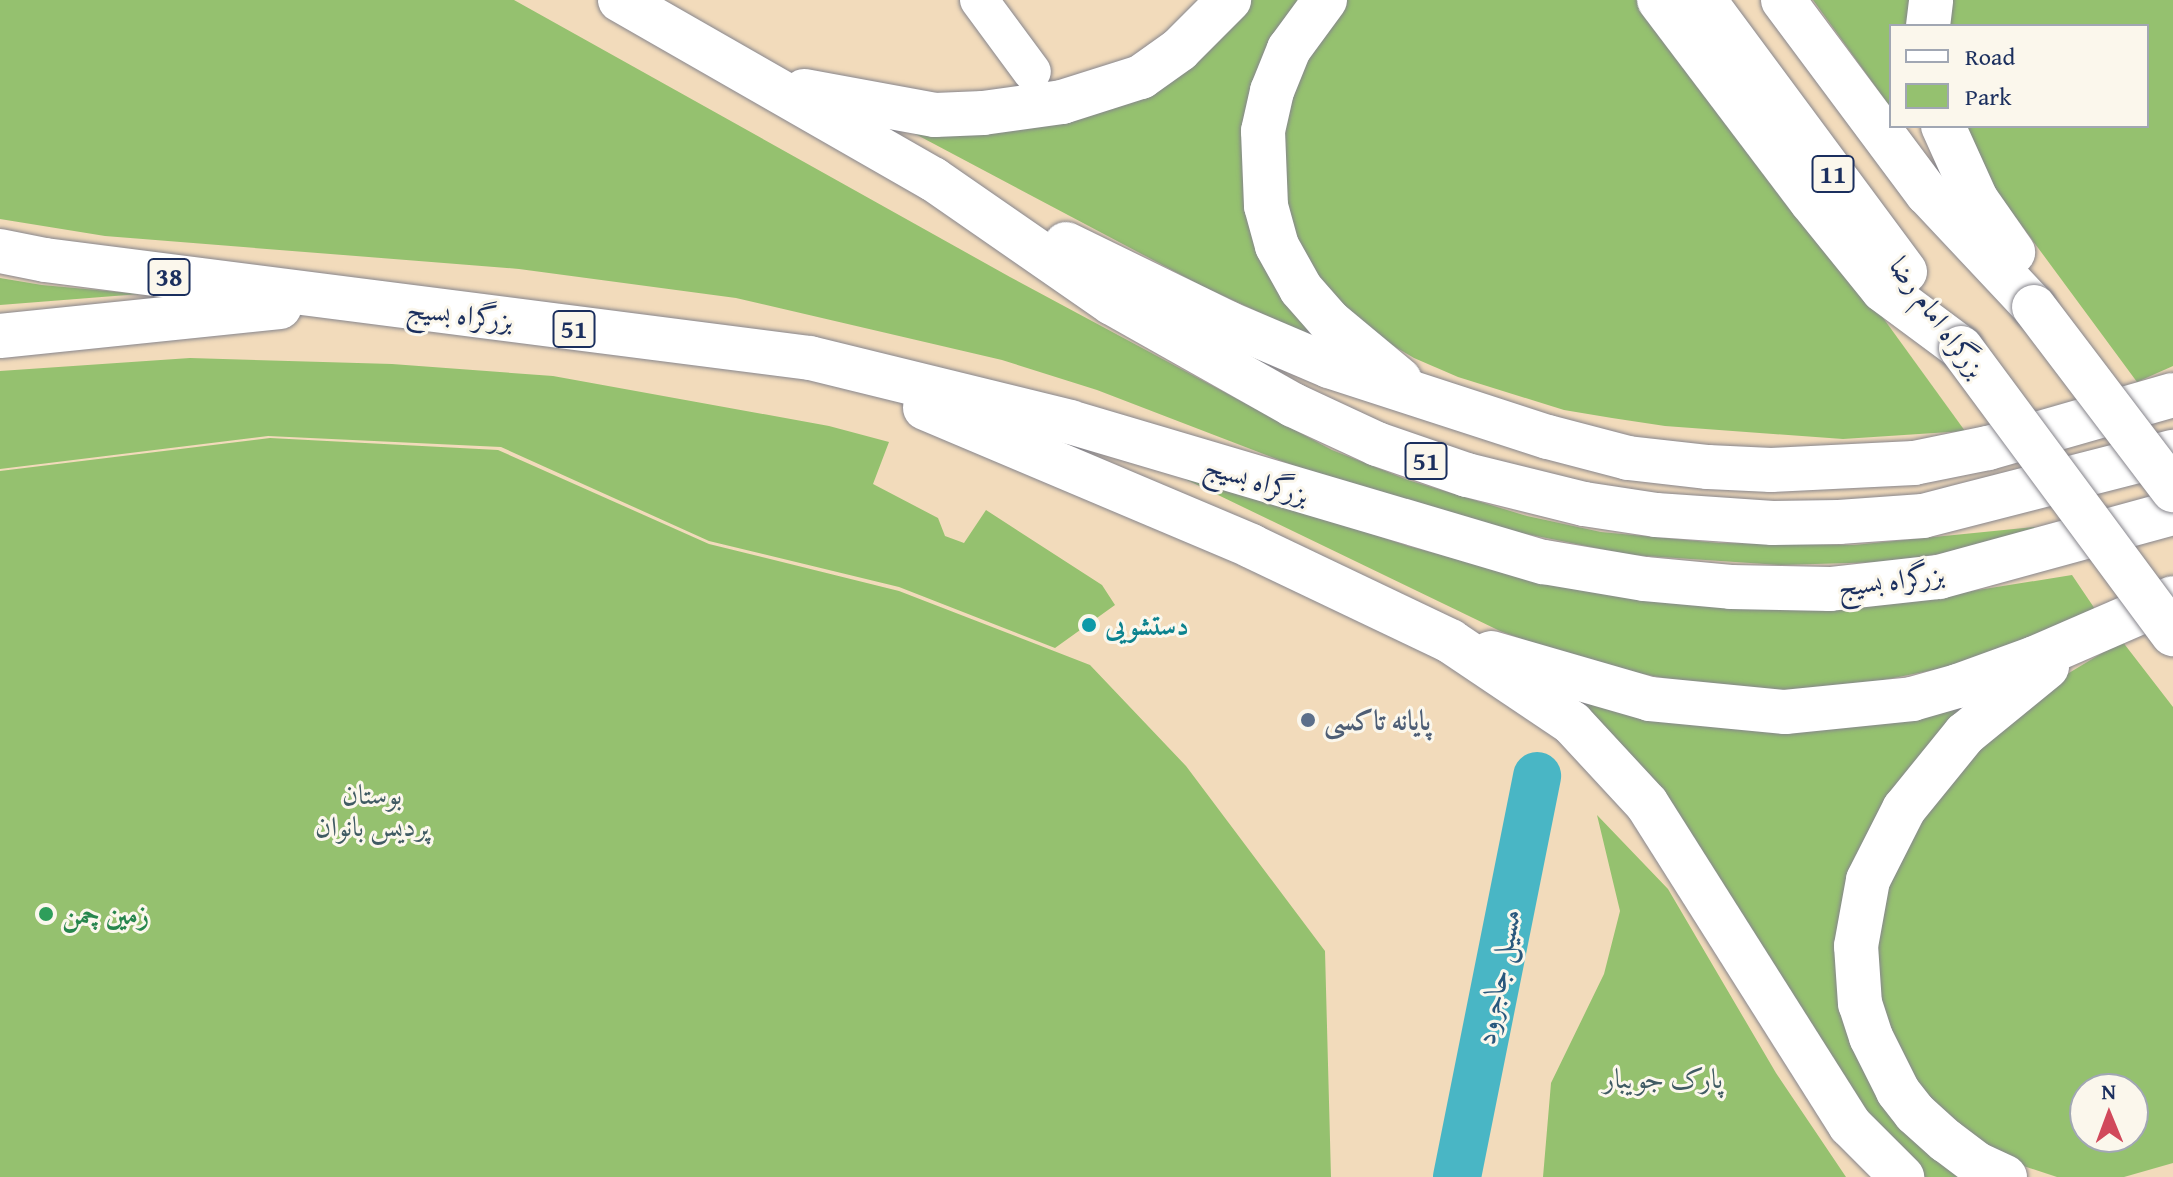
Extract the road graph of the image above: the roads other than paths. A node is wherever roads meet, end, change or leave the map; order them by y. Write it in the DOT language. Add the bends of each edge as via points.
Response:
graph roads {
  1 [pos="620,0"];
  2 [pos="979,0"];
  3 [pos="1229,0"];
  4 [pos="1325,0"];
  5 [pos="1659,0"];
  6 [pos="1704,0"];
  7 [pos="1783,0"];
  8 [pos="1931,0"];
  9 [pos="1928,24"];
  10 [pos="1032,72"];
  11 [pos="766,84"];
  12 [pos="1944,128"];
  13 [pos="933,179"];
  14 [pos="0,251"];
  15 [pos="338,299"];
  16 [pos="2034,307"];
  17 [pos="0,336"];
  18 [pos="1961,348"];
  19 [pos="810,358"];
  20 [pos="1418,394"];
  21 [pos="2173,395"];
  22 [pos="2173,452"];
  23 [pos="2173,490"];
  24 [pos="2173,513"];
  25 [pos="2173,598"];
  26 [pos="2092,633"];
  27 [pos="2173,634"];
  28 [pos="1450,641"];
  29 [pos="1902,1177"];
  30 [pos="2005,1177"];
  1 -- 11 [label="highway, 51"];
  2 -- 10 [label="street"];
  3 -- 11 [label="highway" via="1179,50 1141,77 1062,102 935,115"];
  4 -- 20 [label="highway" via="1289,49 1272,91 1263,131 1266,206 1277,246 1301,289 1329,321"];
  5 -- 18 [label="highway" via="1883,290"];
  6 -- 18 [label="highway, بزرگراه امام رضا / 11"];
  7 -- 16 [label="highway, 11" via="1927,193"];
  8 -- 9 [label="highway"];
  11 -- 13 [label="highway, 51"];
  12 -- 16 [label="highway" via="1976,199 2010,245"];
  13 -- 20 [label="highway" via="1228,323 1329,366"];
  13 -- 22 [label="highway, 51" via="1112,303 1293,405 1377,444 1467,475 1584,504 1773,523 1923,516"];
  14 -- 15 [label="highway, 38"];
  15 -- 17 [label="highway"];
  15 -- 19 [label="highway, بزرگراه بسیج / 51"];
  16 -- 23 [label="highway, 11, bridge"];
  18 -- 27 [label="highway, بزرگراه امام رضا / 11, bridge"];
  19 -- 24 [label="highway, بزرگراه بسیج / 51" via="1070,422 1544,562 1645,579 1830,589 1939,577"];
  19 -- 28 [label="highway" via="1251,546"];
  20 -- 21 [label="highway" via="1628,458 1771,470 1914,463 1988,448"];
  25 -- 26 [label="highway"];
  26 -- 28 [label="highway" via="1912,699 1785,712 1650,699"];
  26 -- 30 [label="highway" via="1992,710 1936,768 1886,840 1860,909 1860,1004 1883,1064 1915,1113 1977,1164"];
  28 -- 29 [label="highway" via="1572,723 1647,804 1850,1125"];
}
